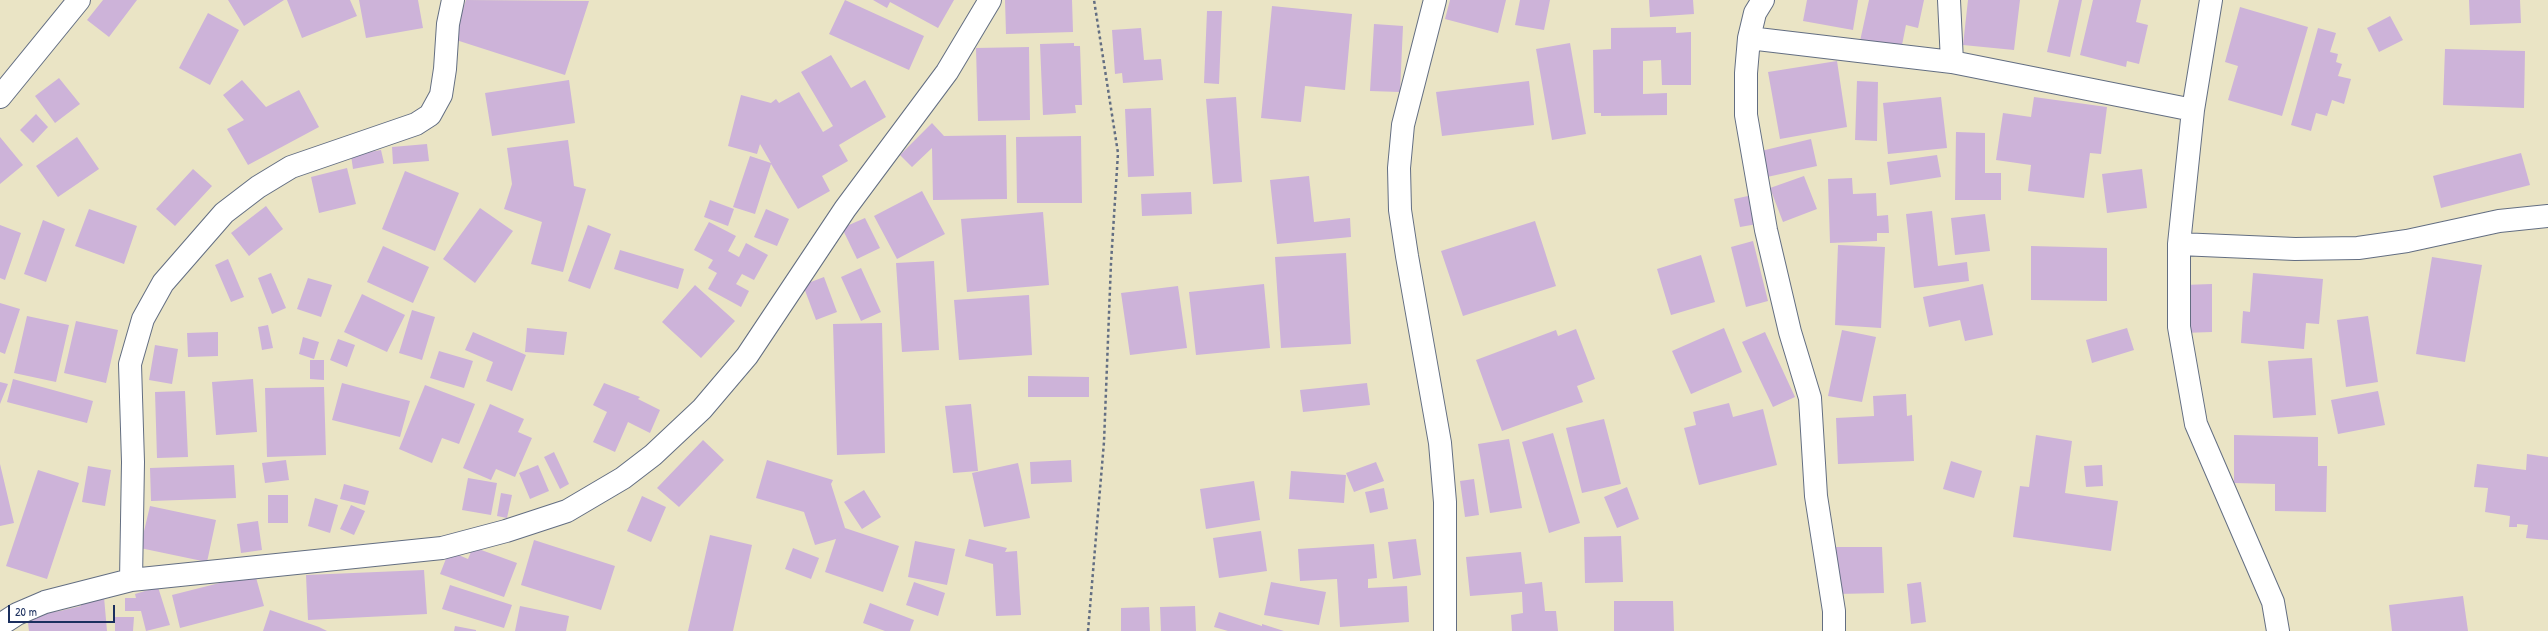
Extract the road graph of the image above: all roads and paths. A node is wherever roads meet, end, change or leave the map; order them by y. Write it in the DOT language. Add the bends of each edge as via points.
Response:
graph roads {
  1 [pos="79,0"];
  2 [pos="453,0"];
  3 [pos="990,0"];
  4 [pos="1094,0"];
  5 [pos="1434,0"];
  6 [pos="1763,0"];
  7 [pos="1949,0"];
  8 [pos="2211,0"];
  9 [pos="1749,38"];
  10 [pos="1952,62"];
  11 [pos="0,97"];
  12 [pos="2193,110"];
  13 [pos="2548,216"];
  14 [pos="2179,244"];
  15 [pos="130,580"];
  16 [pos="0,625"];
  17 [pos="1088,631"];
  18 [pos="1445,631"];
  19 [pos="1834,631"];
  20 [pos="2278,631"];
  1 -- 11 [label="street"];
  2 -- 15 [label="street" via="441,95 430,115 416,124 291,167 258,187 224,213 162,283 146,313 130,364 133,462"];
  3 -- 15 [label="street" via="947,72 845,209 747,356 702,409 653,455 623,478 566,511 506,531 442,548"];
  4 -- 17 [label="path" via="1118,153 1110,263 1104,442"];
  5 -- 18 [label="street" via="1403,125 1399,168 1400,210 1440,443 1445,502"];
  6 -- 9 [label="street" via="1755,13"];
  7 -- 10 [label="street"];
  8 -- 12 [label="street"];
  9 -- 10 [label="street"];
  9 -- 19 [label="street" via="1746,115 1766,230 1790,332 1810,398 1816,496 1834,611"];
  10 -- 12 [label="street"];
  12 -- 14 [label="street"];
  13 -- 14 [label="street" via="2499,221 2407,241 2358,248 2295,249"];
  14 -- 20 [label="street" via="2179,326 2196,424 2273,602"];
  15 -- 16 [label="street" via="45,602 17,614"];
}
